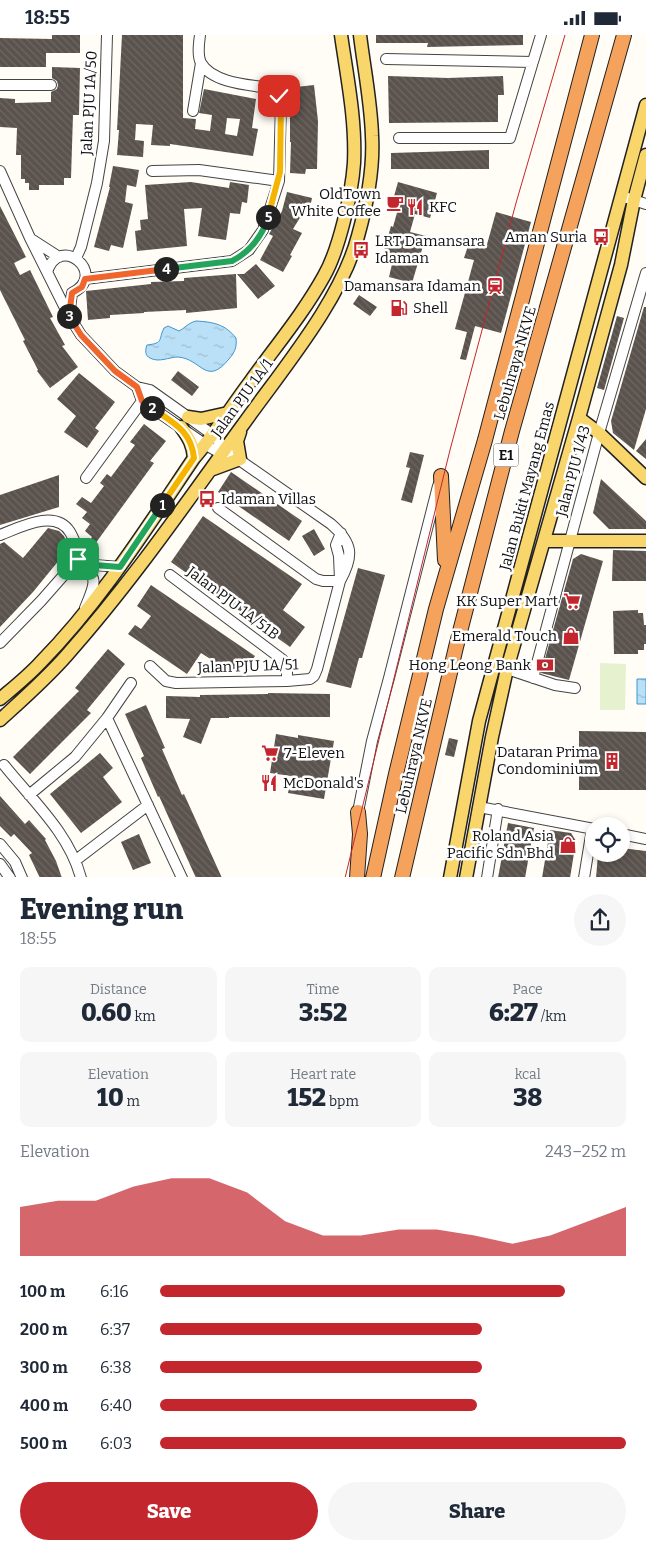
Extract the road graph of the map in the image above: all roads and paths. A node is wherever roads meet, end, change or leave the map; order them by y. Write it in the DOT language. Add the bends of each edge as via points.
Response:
graph roads {
  1 [pos="107,35"];
  2 [pos="200,35"];
  3 [pos="341,35"];
  4 [pos="360,35"];
  5 [pos="541,35"];
  6 [pos="592,35"];
  7 [pos="624,35"];
  8 [pos="386,59"];
  9 [pos="533,62"];
  10 [pos="201,63"];
  11 [pos="0,85"];
  12 [pos="51,85"];
  13 [pos="646,105"];
  14 [pos="193,111"];
  15 [pos="643,126"];
  16 [pos="399,138"];
  17 [pos="646,155"];
  18 [pos="0,171"];
  19 [pos="152,171"];
  20 [pos="279,181"];
  21 [pos="621,196"];
  22 [pos="640,202"];
  23 [pos="30,238"];
  24 [pos="59,257"];
  25 [pos="80,261"];
  26 [pos="47,272"];
  27 [pos="646,273"];
  28 [pos="85,279"];
  29 [pos="56,291"];
  30 [pos="72,293"];
  31 [pos="69,316"];
  32 [pos="137,387"];
  33 [pos="150,389"];
  34 [pos="142,401"];
  35 [pos="228,413"];
  36 [pos="579,418"];
  37 [pos="184,422"];
  38 [pos="241,427"];
  39 [pos="599,433"];
  40 [pos="209,440"];
  41 [pos="226,451"];
  42 [pos="194,458"];
  43 [pos="240,459"];
  44 [pos="212,469"];
  45 [pos="441,475"];
  46 [pos="86,478"];
  47 [pos="646,478"];
  48 [pos="218,508"];
  49 [pos="0,535"];
  50 [pos="544,541"];
  51 [pos="570,541"];
  52 [pos="646,541"];
  53 [pos="79,557"];
  54 [pos="120,567"];
  55 [pos="170,575"];
  56 [pos="340,581"];
  57 [pos="444,586"];
  58 [pos="82,615"];
  59 [pos="0,643"];
  60 [pos="501,644"];
  61 [pos="150,666"];
  62 [pos="507,669"];
  63 [pos="533,678"];
  64 [pos="287,681"];
  65 [pos="131,683"];
  66 [pos="575,687"];
  67 [pos="0,699"];
  68 [pos="107,718"];
  69 [pos="0,719"];
  70 [pos="479,721"];
  71 [pos="4,765"];
  72 [pos="28,795"];
  73 [pos="148,805"];
  74 [pos="479,807"];
  75 [pos="498,809"];
  76 [pos="358,812"];
  77 [pos="459,825"];
  78 [pos="585,827"];
  79 [pos="630,836"];
  80 [pos="646,839"];
  81 [pos="0,845"];
  82 [pos="76,860"];
  83 [pos="587,862"];
  84 [pos="0,864"];
  85 [pos="10,877"];
  86 [pos="22,877"];
  87 [pos="81,877"];
  88 [pos="182,877"];
  89 [pos="358,877"];
  90 [pos="373,877"];
  91 [pos="402,877"];
  92 [pos="450,877"];
  93 [pos="466,877"];
  94 [pos="487,877"];
  95 [pos="584,877"];
  1 -- 25 [label="street, Jalan PJU 1A/50" via="104,141"];
  2 -- 10 [label="street"];
  3 -- 35 [label="main road, Jalan PJU 1A/1" via="354,163 338,239 325,275"];
  4 -- 38 [label="main road, Jalan PJU 1A/1" via="372,136 367,203 358,239 329,300"];
  5 -- 9 [label="street"];
  6 -- 57 [label="highway, Lebuhraya NKVE / E1"];
  7 -- 91 [label="highway, Lebuhraya NKVE / E1" via="510,440 456,647"];
  8 -- 9 [label="street"];
  9 -- 16 [label="street" via="510,138"];
  10 -- 14 [label="street"];
  10 -- 20 [label="street" via="230,82 276,91 281,102"];
  11 -- 12 [label="street"];
  13 -- 15 [label="main road, Jalan Bukit Mayang Emas"];
  15 -- 21 [label="main road, Jalan Bukit Mayang Emas"];
  17 -- 22 [label="main road, Jalan Bukit Mayang Emas"];
  18 -- 23 [label="street"];
  19 -- 20 [label="street" via="199,170"];
  20 -- 28 [label="street" via="263,230 249,250 232,261"];
  21 -- 22 [label="street"];
  21 -- 60 [label="main road, Jalan Bukit Mayang Emas"];
  22 -- 36 [label="main road, Jalan Bukit Mayang Emas"];
  23 -- 24 [label="street"];
  23 -- 26 [label="street"];
  24 -- 25 [label="street" via="66,255"];
  24 -- 26 [label="street" via="53,260"];
  25 -- 28 [label="street, Jalan PJU 1A/50" via="85,269"];
  26 -- 29 [label="street"];
  27 -- 39 [label="street, Jalan PJU 1/43"];
  28 -- 30 [label="street" via="82,287"];
  29 -- 30 [label="street"];
  29 -- 31 [label="street"];
  30 -- 31 [label="street"];
  31 -- 32 [label="street" via="81,335 115,371"];
  32 -- 33 [label="street"];
  32 -- 34 [label="street"];
  33 -- 34 [label="street"];
  33 -- 37 [label="street"];
  34 -- 37 [label="street"];
  34 -- 46 [label="street"];
  35 -- 37 [label="main road"];
  35 -- 40 [label="main road, Jalan PJU 1A/1"];
  36 -- 39 [label="main road"];
  36 -- 50 [label="main road, Jalan Bukit Mayang Emas"];
  37 -- 40 [label="street"];
  37 -- 42 [label="main road"];
  38 -- 41 [label="main road, Jalan PJU 1A/1"];
  38 -- 43 [label="main road" via="237,441"];
  39 -- 47 [label="main road"];
  39 -- 51 [label="street, Jalan PJU 1/43"];
  40 -- 41 [label="street"];
  40 -- 42 [label="main road, Jalan PJU 1A/1"];
  41 -- 43 [label="street"];
  41 -- 44 [label="main road, Jalan PJU 1A/1"];
  42 -- 54 [label="main road, Jalan PJU 1A/1"];
  43 -- 44 [label="main road"];
  43 -- 56 [label="street" via="341,533 348,543 350,555"];
  44 -- 69 [label="main road, Jalan PJU 1A/1" via="67,655"];
  45 -- 57 [label="highway" via="446,554"];
  45 -- 76 [label="street" via="372,741"];
  48 -- 56 [label="street" via="316,579"];
  49 -- 53 [label="street" via="42,521 58,523 69,530"];
  50 -- 51 [label="main road"];
  50 -- 62 [label="main road, Jalan Bukit Mayang Emas"];
  51 -- 52 [label="main road"];
  51 -- 63 [label="street, Jalan PJU 1/43"];
  53 -- 54 [label="street" via="94,565"];
  53 -- 58 [label="street" via="94,579"];
  53 -- 59 [label="street"];
  54 -- 58 [label="main road, Jalan PJU 1A/1"];
  55 -- 64 [label="street, Jalan PJU 1A/51B" via="283,660"];
  56 -- 64 [label="street, Jalan PJU 1A/51" via="314,676"];
  57 -- 90 [label="highway, Lebuhraya NKVE / E1" via="427,645"];
  58 -- 67 [label="main road, Jalan PJU 1A/1" via="40,664"];
  60 -- 62 [label="main road" via="501,659"];
  60 -- 70 [label="main road, Jalan Bukit Mayang Emas"];
  61 -- 64 [label="street, Jalan PJU 1A/51" via="166,681 176,683"];
  62 -- 63 [label="street"];
  62 -- 70 [label="main road" via="498,677"];
  62 -- 74 [label="main road, Jalan Bukit Mayang Emas"];
  63 -- 66 [label="street"];
  65 -- 68 [label="street"];
  68 -- 72 [label="street" via="75,757"];
  68 -- 73 [label="street"];
  70 -- 77 [label="main road, Jalan Bukit Mayang Emas"];
  71 -- 72 [label="street"];
  72 -- 82 [label="street" via="58,829"];
  73 -- 82 [label="street"];
  73 -- 88 [label="street"];
  74 -- 75 [label="street"];
  74 -- 77 [label="main road" via="467,811"];
  74 -- 93 [label="main road, Jalan Bukit Mayang Emas"];
  75 -- 78 [label="street"];
  75 -- 94 [label="street"];
  76 -- 89 [label="highway"];
  77 -- 92 [label="main road, Jalan Bukit Mayang Emas"];
  79 -- 80 [label="street"];
  81 -- 86 [label="street" via="15,862"];
  82 -- 87 [label="street"];
  83 -- 95 [label="street"];
  84 -- 85 [label="street"];
}
